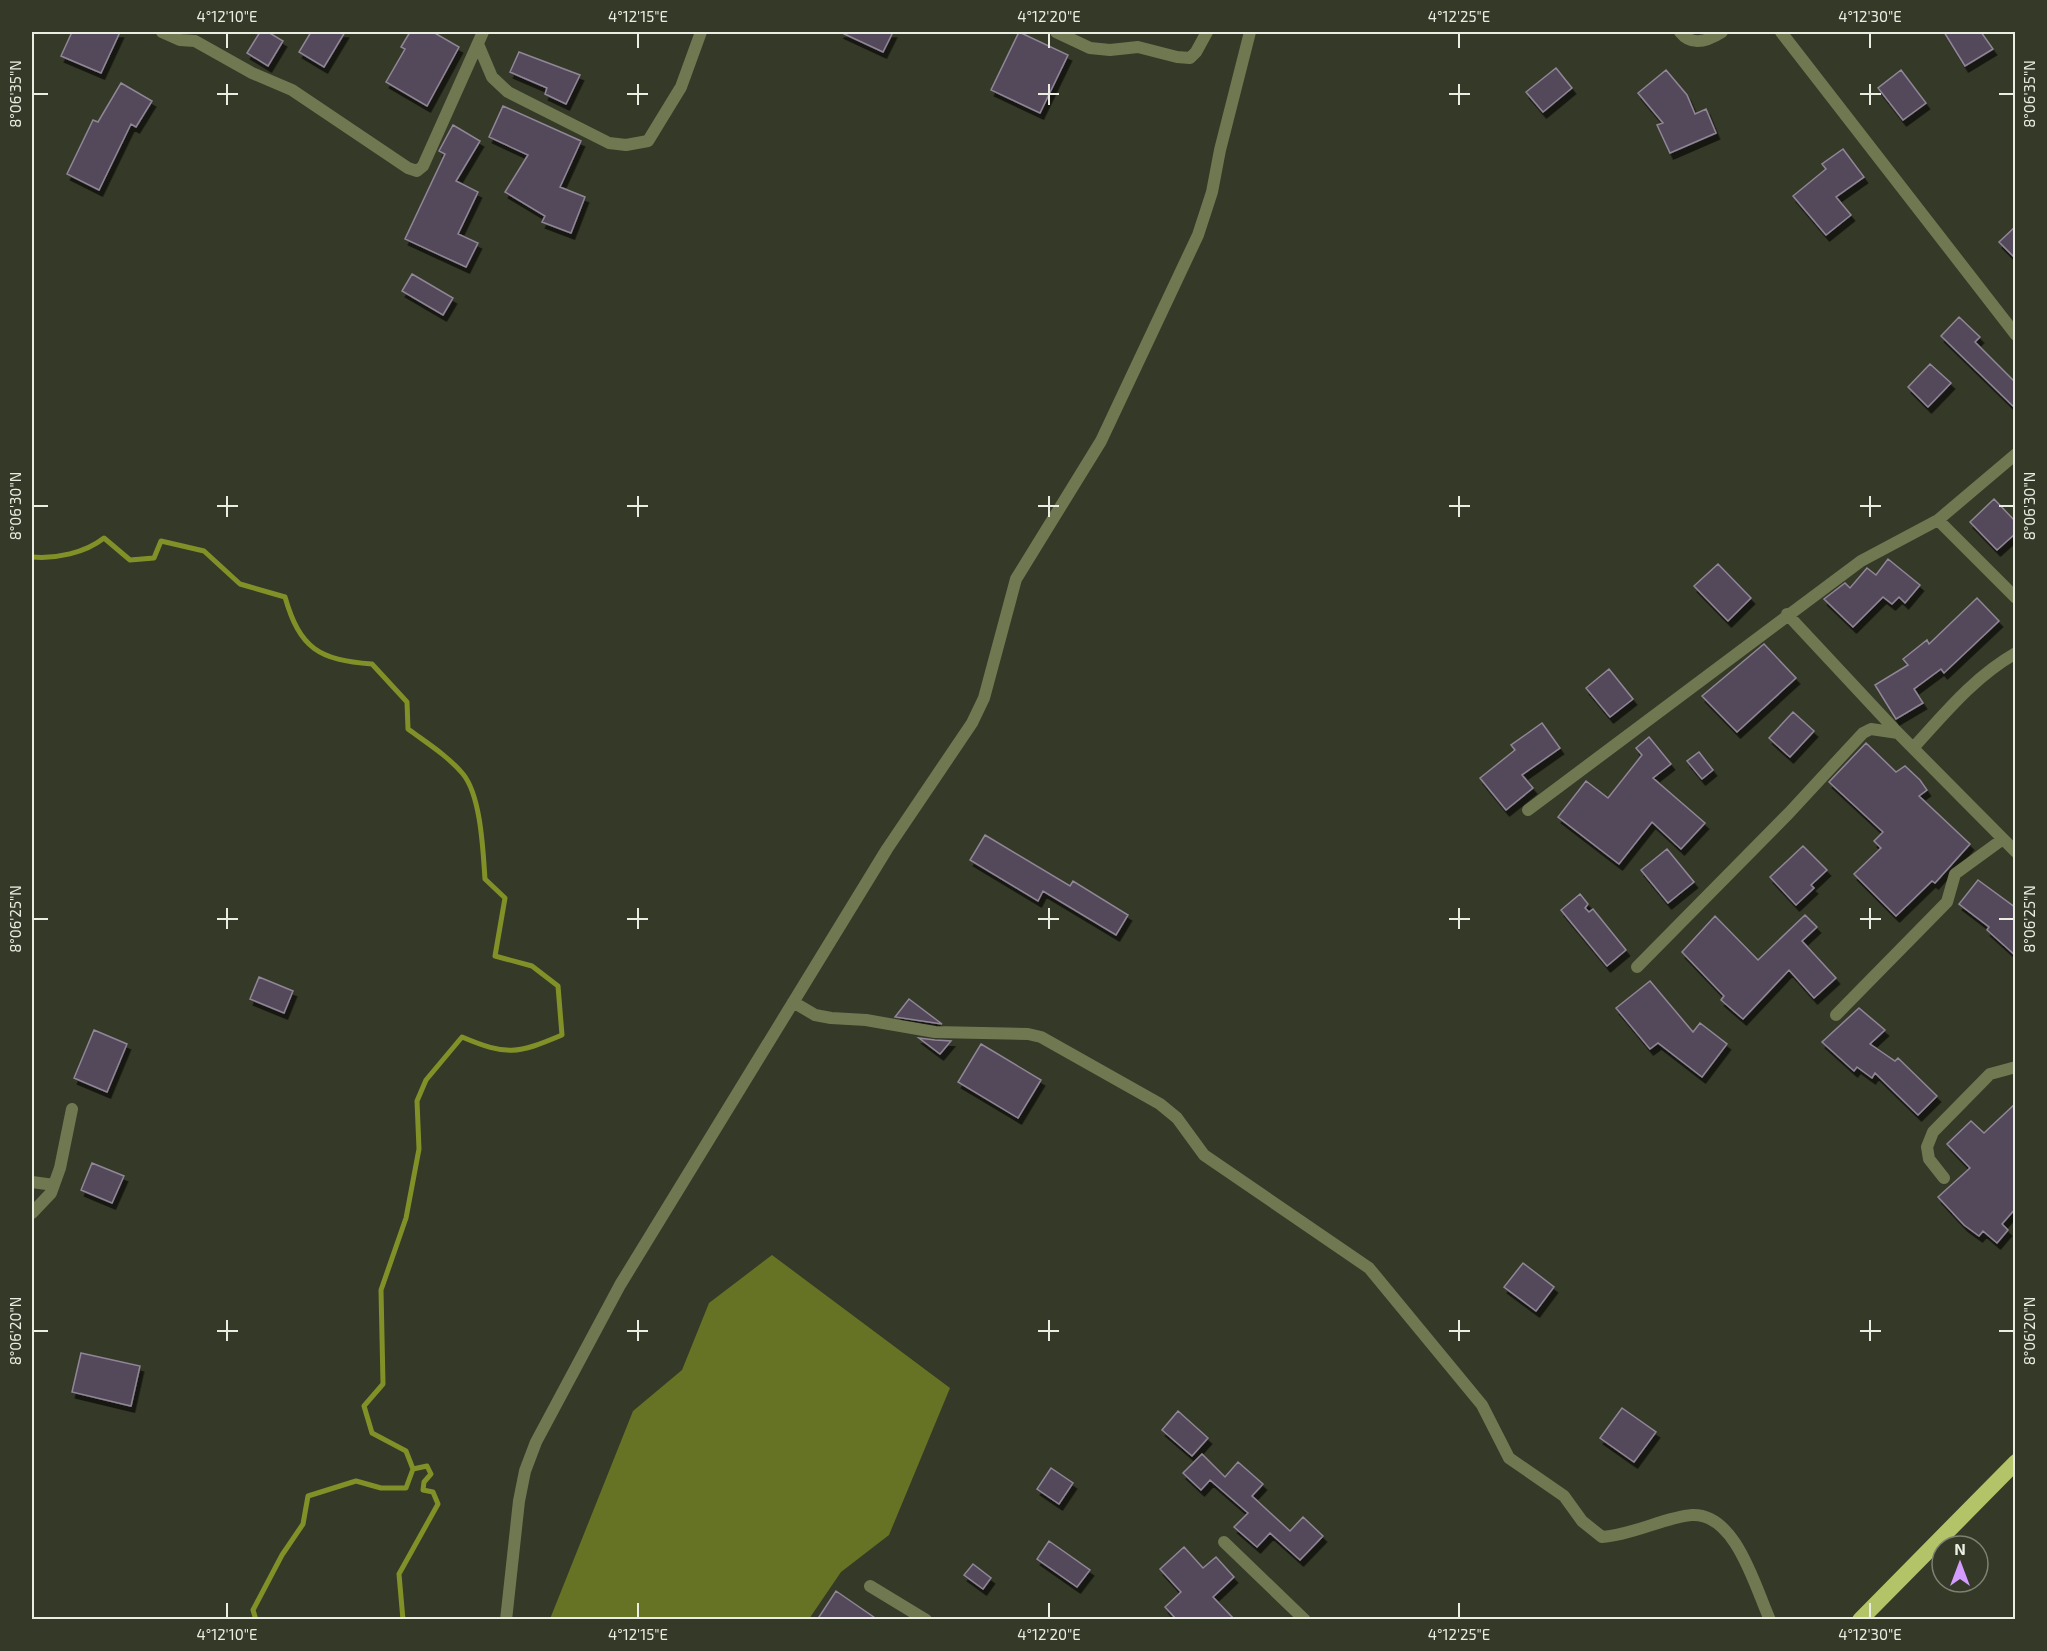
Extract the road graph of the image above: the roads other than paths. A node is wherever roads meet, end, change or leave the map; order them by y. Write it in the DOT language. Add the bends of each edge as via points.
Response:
graph roads {
  1 [pos="162,32"];
  2 [pos="483,32"];
  3 [pos="701,32"];
  4 [pos="1056,32"];
  5 [pos="1207,32"];
  6 [pos="1250,32"];
  7 [pos="1680,32"];
  8 [pos="1722,32"];
  9 [pos="1781,32"];
  10 [pos="478,44"];
  11 [pos="2016,335"];
  12 [pos="2016,454"];
  13 [pos="1938,520"];
  14 [pos="2016,598"];
  15 [pos="1787,614"];
  16 [pos="2016,653"];
  17 [pos="1898,733"];
  18 [pos="1913,748"];
  19 [pos="1528,810"];
  20 [pos="2003,839"];
  21 [pos="2016,852"];
  22 [pos="1637,967"];
  23 [pos="793,1002"];
  24 [pos="1836,1015"];
  25 [pos="2016,1067"];
  26 [pos="72,1109"];
  27 [pos="1944,1178"];
  28 [pos="32,1182"];
  29 [pos="54,1185"];
  30 [pos="32,1213"];
  31 [pos="2016,1462"];
  32 [pos="1224,1542"];
  33 [pos="870,1586"];
  34 [pos="506,1620"];
  35 [pos="926,1620"];
  36 [pos="1305,1620"];
  37 [pos="1770,1620"];
  38 [pos="1860,1620"];
  1 -- 10 [label="street" via="195,41 292,90 417,171 423,166"];
  2 -- 10 [label="street"];
  3 -- 10 [label="street" via="681,87 656,130 648,141 626,145 609,143 508,92 492,76"];
  4 -- 5 [label="street" via="1090,48 1138,46 1184,57 1196,52"];
  6 -- 23 [label="street" via="1198,235 1096,449 1016,579 972,723 887,849"];
  7 -- 8 [label="street" via="1698,42"];
  9 -- 11 [label="street"];
  12 -- 13 [label="street"];
  13 -- 14 [label="street"];
  13 -- 15 [label="street" via="1861,561"];
  15 -- 17 [label="street"];
  15 -- 19 [label="street"];
  16 -- 18 [label="street" via="1975,681"];
  17 -- 18 [label="street"];
  17 -- 22 [label="street" via="1871,729 1863,733"];
  18 -- 20 [label="street"];
  20 -- 21 [label="street"];
  20 -- 24 [label="street" via="1955,874 1947,902"];
  23 -- 34 [label="street" via="620,1285 536,1442 519,1501"];
  23 -- 37 [label="street" via="814,1015 831,1018 935,1032 1041,1037 1160,1104 1178,1118 1204,1155 1368,1268 1482,1405 1509,1458 1564,1496 1582,1521 1602,1537 1692,1515 1713,1518 1733,1536"];
  25 -- 27 [label="street" via="1990,1074 1933,1132 1927,1147 1929,1159"];
  26 -- 29 [label="street"];
  28 -- 29 [label="street"];
  29 -- 30 [label="street"];
  31 -- 38 [label="highway"];
  32 -- 36 [label="street"];
  33 -- 35 [label="street"];
}
